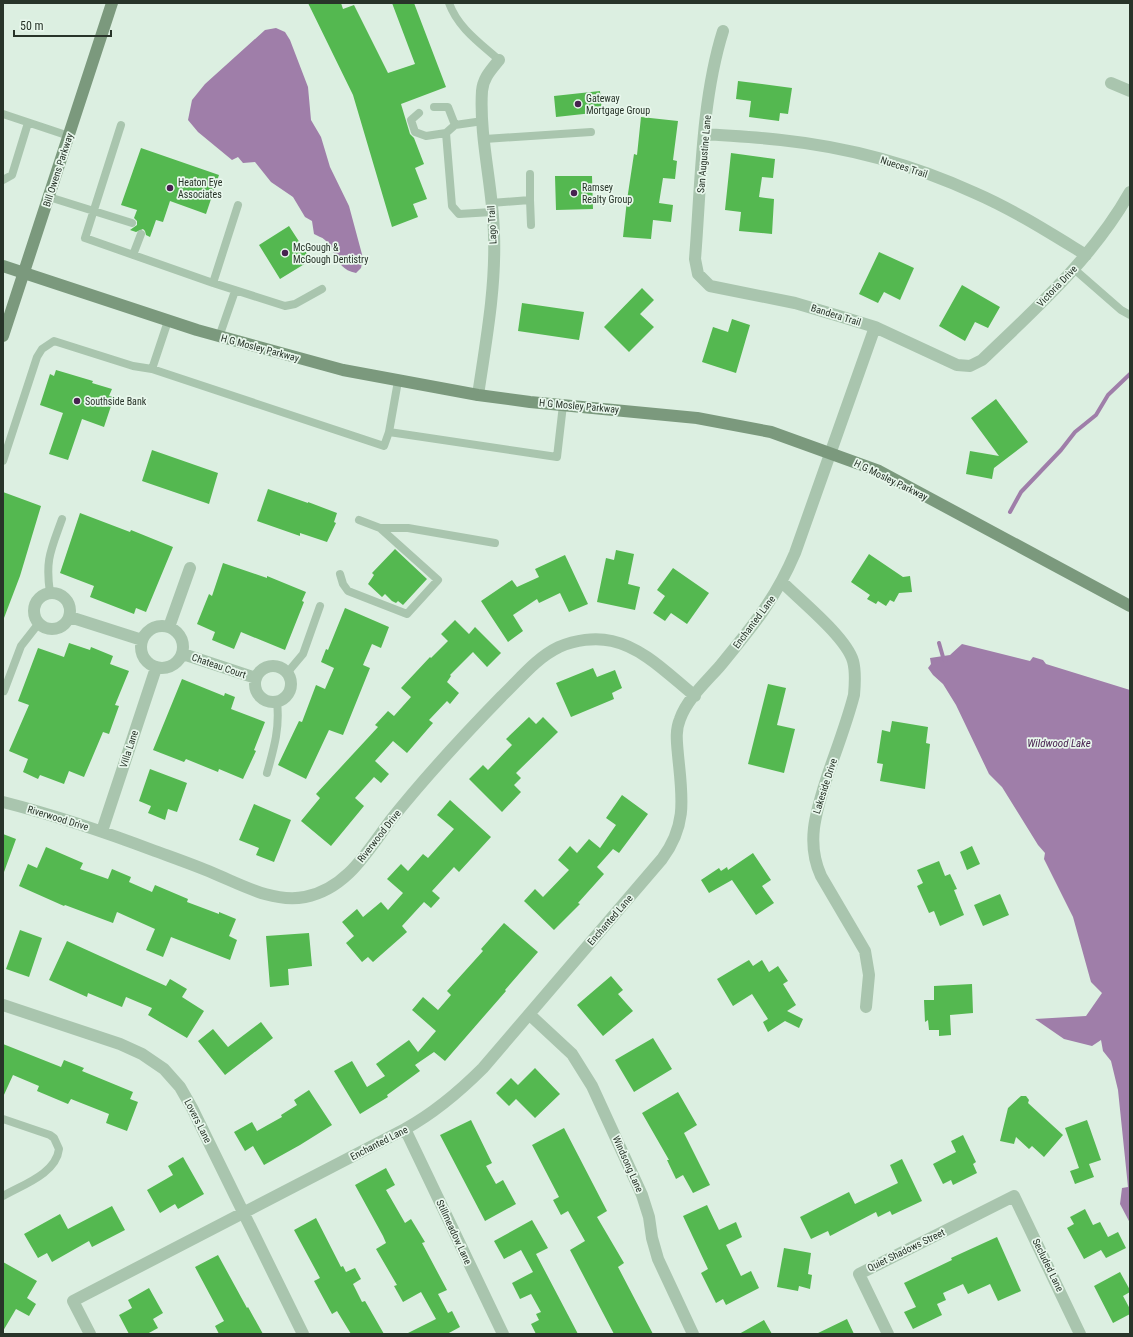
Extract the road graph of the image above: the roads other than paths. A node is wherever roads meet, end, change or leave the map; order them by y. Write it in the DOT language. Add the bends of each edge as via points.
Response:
graph roads {
  1 [pos="112,3"];
  2 [pos="449,3"];
  3 [pos="723,32"];
  4 [pos="499,60"];
  5 [pos="1111,83"];
  6 [pos="1130,91"];
  7 [pos="434,107"];
  8 [pos="419,113"];
  9 [pos="3,114"];
  10 [pos="483,121"];
  11 [pos="28,123"];
  12 [pos="121,125"];
  13 [pos="455,125"];
  14 [pos="591,132"];
  15 [pos="446,133"];
  16 [pos="705,134"];
  17 [pos="69,136"];
  18 [pos="485,139"];
  19 [pos="530,174"];
  20 [pos="3,180"];
  21 [pos="1130,192"];
  22 [pos="49,197"];
  23 [pos="530,200"];
  24 [pos="238,205"];
  25 [pos="492,207"];
  26 [pos="93,211"];
  27 [pos="132,223"];
  28 [pos="531,225"];
  29 [pos="141,234"];
  30 [pos="133,255"];
  31 [pos="1086,255"];
  32 [pos="3,266"];
  33 [pos="1074,269"];
  34 [pos="24,273"];
  35 [pos="700,277"];
  36 [pos="213,283"];
  37 [pos="322,289"];
  38 [pos="235,291"];
  39 [pos="1130,315"];
  40 [pos="168,321"];
  41 [pos="875,328"];
  42 [pos="3,336"];
  43 [pos="219,337"];
  44 [pos="970,366"];
  45 [pos="152,369"];
  46 [pos="398,381"];
  47 [pos="478,395"];
  48 [pos="563,405"];
  49 [pos="389,432"];
  50 [pos="829,452"];
  51 [pos="3,461"];
  52 [pos="62,518"];
  53 [pos="359,520"];
  54 [pos="380,528"];
  55 [pos="495,543"];
  56 [pos="190,568"];
  57 [pos="340,574"];
  58 [pos="782,582"];
  59 [pos="50,593"];
  60 [pos="320,606"];
  61 [pos="1130,606"];
  62 [pos="70,617"];
  63 [pos="39,624"];
  64 [pos="169,627"];
  65 [pos="142,640"];
  66 [pos="183,654"];
  67 [pos="156,668"];
  68 [pos="288,673"];
  69 [pos="256,678"];
  70 [pos="4,691"];
  71 [pos="695,696"];
  72 [pos="277,702"];
  73 [pos="266,773"];
  74 [pos="3,802"];
  75 [pos="102,831"];
  76 [pos="3,1005"];
  77 [pos="866,1006"];
  78 [pos="529,1014"];
  79 [pos="3,1119"];
  80 [pos="405,1129"];
  81 [pos="3,1196"];
  82 [pos="1014,1196"];
  83 [pos="243,1213"];
  84 [pos="90,1334"];
  85 [pos="303,1334"];
  86 [pos="502,1334"];
  87 [pos="693,1334"];
  88 [pos="888,1334"];
  89 [pos="1080,1334"];
  1 -- 17 [label="main road, Bill Owens Parkway"];
  2 -- 4 [label="lane" via="453,14 470,35"];
  3 -- 16 [label="street, San Augustine Lane" via="714,62"];
  4 -- 10 [label="street, Lago Trail" via="486,75 483,84"];
  5 -- 6 [label="street"];
  7 -- 13 [label="lane" via="448,107"];
  8 -- 15 [label="lane" via="412,120 415,132 426,136"];
  9 -- 11 [label="lane"];
  10 -- 13 [label="lane"];
  10 -- 18 [label="street, Lago Trail"];
  11 -- 17 [label="lane"];
  11 -- 20 [label="lane" via="12,175"];
  12 -- 26 [label="lane"];
  13 -- 15 [label="lane"];
  14 -- 18 [label="lane"];
  15 -- 25 [label="lane" via="452,206 460,214"];
  16 -- 31 [label="street, Nueces Trail" via="802,143 904,166 969,190 1010,209"];
  16 -- 35 [label="street, San Augustine Lane" via="695,259"];
  17 -- 22 [label="main road, Bill Owens Parkway"];
  18 -- 25 [label="street, Lago Trail"];
  19 -- 23 [label="lane"];
  21 -- 31 [label="street, Victoria Drive"];
  22 -- 26 [label="lane"];
  22 -- 34 [label="main road, Bill Owens Parkway"];
  23 -- 25 [label="lane"];
  23 -- 28 [label="lane"];
  24 -- 36 [label="lane"];
  25 -- 47 [label="street, Lago Trail" via="494,234 491,304"];
  26 -- 27 [label="lane"];
  26 -- 30 [label="lane" via="85,238"];
  29 -- 30 [label="lane"];
  30 -- 36 [label="lane"];
  31 -- 33 [label="street, Victoria Drive"];
  32 -- 34 [label="main road, H G Mosley Parkway"];
  33 -- 39 [label="lane"];
  33 -- 44 [label="street, Victoria Drive" via="982,360"];
  34 -- 40 [label="main road, H G Mosley Parkway"];
  34 -- 42 [label="main road, Bill Owens Parkway"];
  35 -- 41 [label="street, Bandera Trail" via="714,287 795,303"];
  36 -- 38 [label="lane"];
  37 -- 38 [label="lane" via="295,304 285,306"];
  38 -- 43 [label="lane"];
  40 -- 43 [label="main road, H G Mosley Parkway"];
  40 -- 45 [label="lane"];
  41 -- 44 [label="street, Bandera Trail" via="957,365"];
  41 -- 50 [label="street, Enchanted Lane"];
  43 -- 46 [label="main road, H G Mosley Parkway" via="306,361"];
  45 -- 49 [label="lane" via="384,446"];
  45 -- 51 [label="lane" via="133,366 59,341 49,342 37,357"];
  46 -- 47 [label="main road, H G Mosley Parkway"];
  46 -- 49 [label="lane"];
  47 -- 48 [label="main road, H G Mosley Parkway"];
  48 -- 49 [label="lane" via="557,457"];
  48 -- 50 [label="main road, H G Mosley Parkway" via="723,422 770,432"];
  50 -- 58 [label="street, Enchanted Lane" via="795,553"];
  50 -- 61 [label="main road, H G Mosley Parkway" via="879,471"];
  52 -- 59 [label="lane" via="48,558"];
  53 -- 54 [label="lane"];
  54 -- 55 [label="lane" via="408,528"];
  54 -- 57 [label="lane" via="438,580 407,614 348,591"];
  56 -- 64 [label="street"];
  58 -- 71 [label="street, Enchanted Lane" via="764,612"];
  58 -- 77 [label="street, Lakeside Drive" via="838,638 853,662 854,695 815,814 813,846 821,876 865,951 870,976"];
  59 -- 62 [label="street" via="56,593 66,600 71,611"];
  59 -- 63 [label="street" via="39,598 36,603 34,615"];
  60 -- 68 [label="lane" via="304,654"];
  62 -- 63 [label="street" via="57,629 45,628"];
  62 -- 65 [label="street"];
  63 -- 70 [label="lane" via="21,646"];
  64 -- 65 [label="street" via="156,627"];
  64 -- 66 [label="street, Chateau Court" via="175,630 182,641"];
  65 -- 67 [label="street" via="142,654 145,660"];
  66 -- 67 [label="street, Chateau Court" via="180,660 169,668"];
  66 -- 69 [label="street, Chateau Court"];
  67 -- 75 [label="street, Villa Lane"];
  68 -- 69 [label="street, Chateau Court" via="273,666 262,669"];
  68 -- 72 [label="street" via="291,683 289,693"];
  69 -- 72 [label="street, Chateau Court" via="258,694 266,701"];
  71 -- 75 [label="street, Riverwood Drive" via="638,651 611,640 590,639 559,647 538,661 464,735 410,796 349,874 324,890 303,897 280,897 260,892"];
  71 -- 78 [label="street, Enchanted Lane" via="682,714 678,729 682,810 680,825 671,846"];
  72 -- 73 [label="lane" via="277,735"];
  74 -- 75 [label="street, Riverwood Drive"];
  76 -- 83 [label="street, Lovers Lane" via="120,1044 154,1061 164,1069 180,1087 192,1108"];
  78 -- 80 [label="street, Enchanted Lane" via="462,1088"];
  78 -- 87 [label="street, Windsong Lane" via="572,1054 592,1086 642,1195 658,1259"];
  79 -- 81 [label="lane" via="50,1135 59,1149 54,1163 44,1172"];
  80 -- 83 [label="street, Enchanted Lane"];
  80 -- 86 [label="street, Stillmeadow Lane"];
  82 -- 88 [label="street, Quiet Shadows Street" via="859,1274"];
  82 -- 89 [label="street, Secluded Lane"];
  83 -- 84 [label="street, Enchanted Lane" via="73,1301"];
  83 -- 85 [label="street, Lovers Lane"];
}
